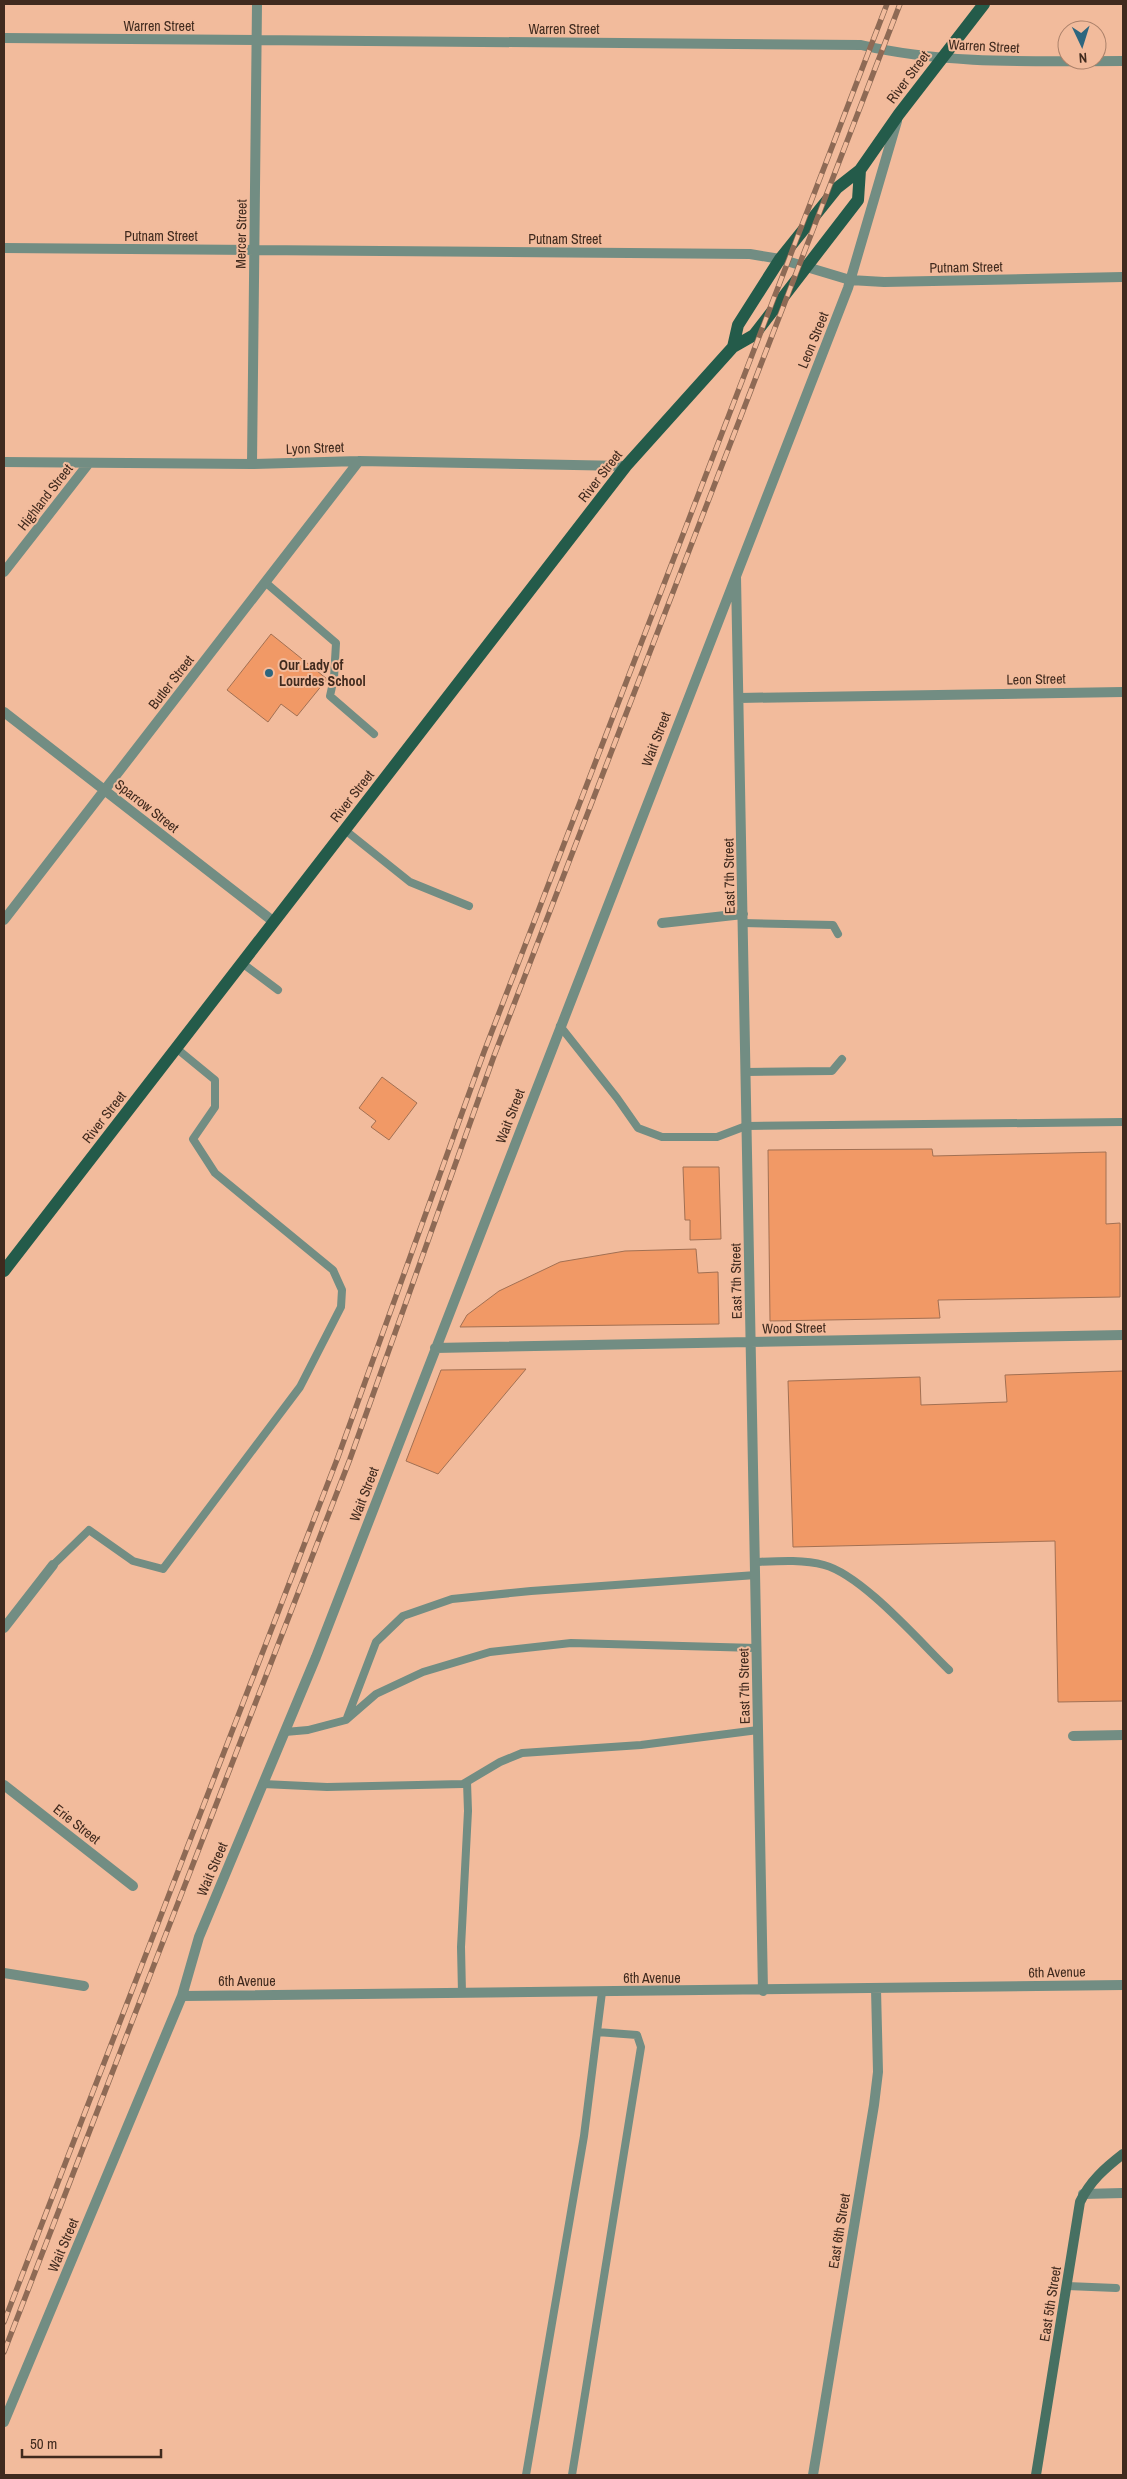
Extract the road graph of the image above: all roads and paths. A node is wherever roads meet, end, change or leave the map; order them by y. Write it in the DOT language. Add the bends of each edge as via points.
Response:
graph roads {
  1 [pos="257,4"];
  2 [pos="984,4"];
  3 [pos="4,38"];
  4 [pos="256,40"];
  5 [pos="942,57"];
  6 [pos="1123,61"];
  7 [pos="899,114"];
  8 [pos="860,170"];
  9 [pos="4,248"];
  10 [pos="254,250"];
  11 [pos="780,259"];
  12 [pos="807,269"];
  13 [pos="1123,277"];
  14 [pos="850,280"];
  15 [pos="732,347"];
  16 [pos="359,461"];
  17 [pos="4,462"];
  18 [pos="89,463"];
  19 [pos="252,464"];
  20 [pos="626,466"];
  21 [pos="736,571"];
  22 [pos="4,572"];
  23 [pos="266,582"];
  24 [pos="1123,692"];
  25 [pos="739,698"];
  26 [pos="4,712"];
  27 [pos="374,734"];
  28 [pos="104,790"];
  29 [pos="345,830"];
  30 [pos="470,906"];
  31 [pos="743,919"];
  32 [pos="4,920"];
  33 [pos="274,922"];
  34 [pos="662,923"];
  35 [pos="838,934"];
  36 [pos="242,963"];
  37 [pos="278,990"];
  38 [pos="560,1026"];
  39 [pos="176,1048"];
  40 [pos="842,1059"];
  41 [pos="746,1072"];
  42 [pos="1123,1122"];
  43 [pos="746,1126"];
  44 [pos="4,1271"];
  45 [pos="1123,1335"];
  46 [pos="752,1343"];
  47 [pos="435,1348"];
  48 [pos="756,1562"];
  49 [pos="53,1565"];
  50 [pos="756,1575"];
  51 [pos="4,1628"];
  52 [pos="757,1648"];
  53 [pos="949,1670"];
  54 [pos="346,1720"];
  55 [pos="758,1730"];
  56 [pos="285,1732"];
  57 [pos="1073,1736"];
  58 [pos="1123,1736"];
  59 [pos="467,1782"];
  60 [pos="263,1784"];
  61 [pos="4,1785"];
  62 [pos="134,1886"];
  63 [pos="4,1973"];
  64 [pos="1123,1985"];
  65 [pos="84,1986"];
  66 [pos="876,1989"];
  67 [pos="763,1991"];
  68 [pos="602,1992"];
  69 [pos="462,1993"];
  70 [pos="182,1996"];
  71 [pos="598,2032"];
  72 [pos="1123,2154"];
  73 [pos="1123,2193"];
  74 [pos="1083,2194"];
  75 [pos="1067,2286"];
  76 [pos="1116,2288"];
  77 [pos="4,2422"];
  78 [pos="526,2475"];
  79 [pos="572,2475"];
  80 [pos="813,2475"];
  81 [pos="1036,2475"];
  1 -- 4 [label="street, Mercer Street"];
  2 -- 5 [label="main road, River Street"];
  3 -- 4 [label="street, Warren Street"];
  4 -- 5 [label="street, Warren Street" via="861,45 888,52"];
  4 -- 10 [label="street, Mercer Street"];
  5 -- 6 [label="street, Warren Street" via="988,62"];
  5 -- 7 [label="main road, River Street"];
  7 -- 8 [label="main road, River Street"];
  7 -- 14 [label="street, Leon Street"];
  8 -- 11 [label="main road, River Street" via="837,188"];
  8 -- 12 [label="main road, River Street" via="858,200"];
  9 -- 10 [label="street, Putnam Street"];
  10 -- 11 [label="street, Putnam Street" via="750,254"];
  10 -- 19 [label="street, Mercer Street"];
  11 -- 12 [label="street, Putnam Street"];
  11 -- 15 [label="main road, River Street" via="738,325"];
  12 -- 14 [label="street, Putnam Street"];
  12 -- 15 [label="main road, River Street" via="754,335"];
  13 -- 14 [label="street, Putnam Street"];
  14 -- 21 [label="street, Leon Street"];
  15 -- 20 [label="main road, River Street"];
  16 -- 19 [label="street, Lyon Street"];
  16 -- 20 [label="street, Lyon Street"];
  16 -- 23 [label="street, Butler Street"];
  17 -- 18 [label="street, Lyon Street"];
  18 -- 19 [label="street, Lyon Street"];
  18 -- 22 [label="street, Highland Street"];
  20 -- 29 [label="main road, River Street"];
  21 -- 25 [label="street, East 7th Street"];
  21 -- 38 [label="street, Wait Street"];
  23 -- 27 [label="lane" via="336,643 330,696"];
  23 -- 28 [label="street, Butler Street"];
  24 -- 25 [label="street, Leon Street"];
  25 -- 31 [label="street, East 7th Street"];
  26 -- 28 [label="street, Sparrow Street"];
  28 -- 32 [label="street, Butler Street"];
  28 -- 33 [label="street, Sparrow Street"];
  29 -- 30 [label="lane" via="410,882"];
  29 -- 33 [label="main road, River Street"];
  31 -- 34 [label="street"];
  31 -- 35 [label="lane" via="833,925"];
  31 -- 41 [label="street, East 7th Street"];
  33 -- 36 [label="main road, River Street"];
  36 -- 37 [label="lane"];
  36 -- 39 [label="main road, River Street"];
  38 -- 43 [label="lane" via="638,1128 662,1137 717,1137"];
  38 -- 47 [label="street, Wait Street"];
  39 -- 44 [label="main road, River Street"];
  39 -- 49 [label="lane" via="215,1080 215,1107 193,1139 215,1173 333,1270 342,1290 341,1308 300,1387 163,1568 133,1561 89,1530"];
  40 -- 41 [label="lane" via="832,1071"];
  41 -- 43 [label="street, East 7th Street"];
  42 -- 43 [label="lane"];
  43 -- 46 [label="street, East 7th Street"];
  45 -- 46 [label="street, Wood Street"];
  46 -- 47 [label="street, Wood Street"];
  46 -- 48 [label="street, East 7th Street"];
  47 -- 56 [label="street, Wait Street"];
  48 -- 50 [label="street, East 7th Street"];
  48 -- 53 [label="lane" via="824,1565 856,1580"];
  49 -- 51 [label="street"];
  50 -- 52 [label="street, East 7th Street"];
  50 -- 54 [label="lane" via="531,1590 462,1598 403,1616 376,1642"];
  52 -- 54 [label="lane" via="571,1643 490,1652 423,1672 376,1694"];
  52 -- 55 [label="street, East 7th Street"];
  54 -- 56 [label="lane"];
  55 -- 59 [label="lane" via="641,1746 522,1753"];
  55 -- 67 [label="street, East 7th Street"];
  56 -- 60 [label="street, Wait Street"];
  57 -- 58 [label="street"];
  59 -- 60 [label="lane" via="386,1787"];
  59 -- 69 [label="lane"];
  60 -- 70 [label="street, Wait Street" via="198,1937"];
  61 -- 62 [label="street, Erie Street"];
  63 -- 65 [label="street"];
  64 -- 66 [label="street, 6th Avenue"];
  66 -- 67 [label="street, 6th Avenue"];
  66 -- 80 [label="street, East 6th Street" via="878,2072 874,2105"];
  67 -- 68 [label="street, 6th Avenue"];
  68 -- 69 [label="street, 6th Avenue"];
  68 -- 71 [label="lane"];
  69 -- 70 [label="street, 6th Avenue"];
  70 -- 77 [label="street, Wait Street"];
  71 -- 78 [label="lane" via="584,2136"];
  71 -- 79 [label="lane" via="637,2035 640,2047"];
  72 -- 74 [label="main road, East 5th Street" via="1104,2168"];
  73 -- 74 [label="street"];
  74 -- 75 [label="main road, East 5th Street"];
  75 -- 76 [label="lane"];
  75 -- 81 [label="main road, East 5th Street"];
}
